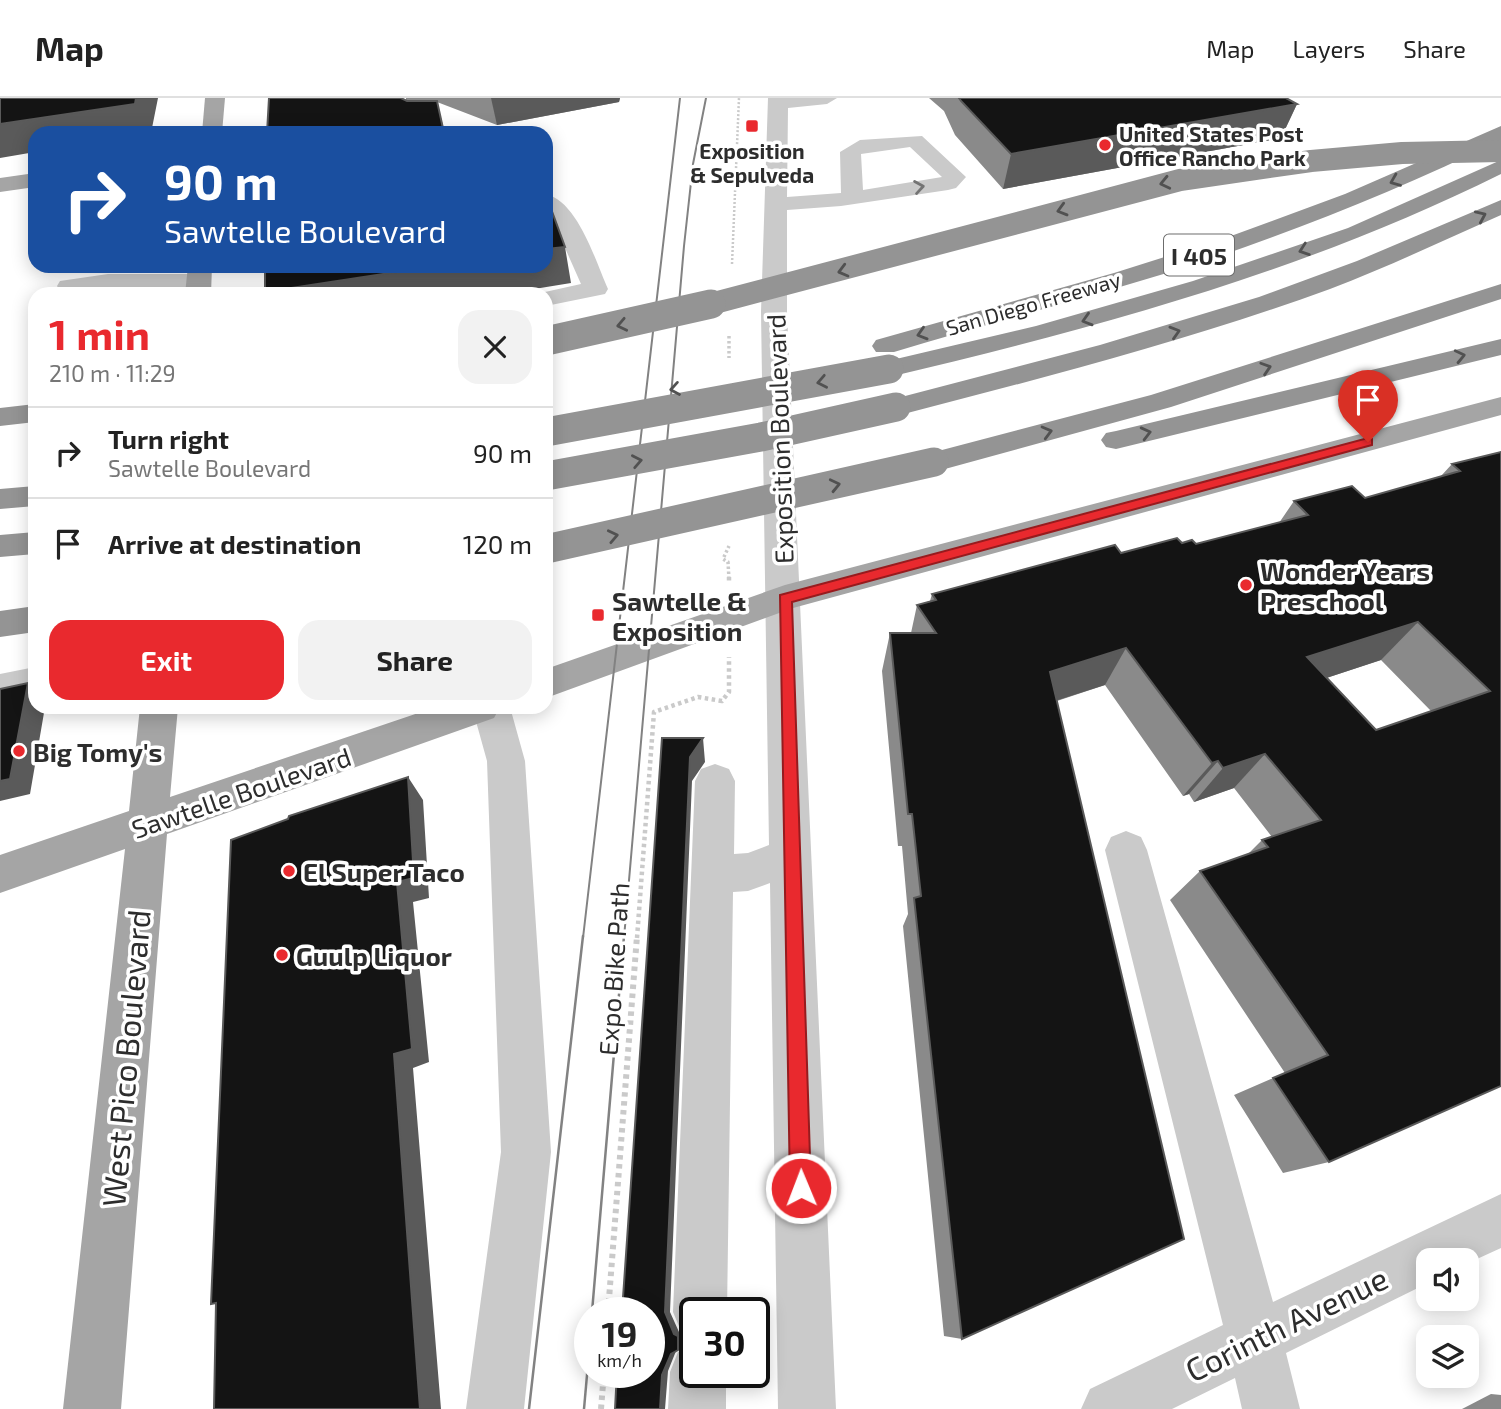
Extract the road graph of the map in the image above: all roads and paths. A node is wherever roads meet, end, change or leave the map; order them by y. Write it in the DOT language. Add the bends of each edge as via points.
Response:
graph roads {
  1 [pos="215,98"];
  2 [pos="224,98"];
  3 [pos="739,98"];
  4 [pos="827,98"];
  5 [pos="778,100"];
  6 [pos="213,126"];
  7 [pos="1501,132"];
  8 [pos="1501,150"];
  9 [pos="1501,166"];
  10 [pos="28,181"];
  11 [pos="1501,182"];
  12 [pos="0,185"];
  13 [pos="852,198"];
  14 [pos="776,204"];
  15 [pos="553,206"];
  16 [pos="1501,207"];
  17 [pos="732,272"];
  18 [pos="199,281"];
  19 [pos="1323,283"];
  20 [pos="69,286"];
  21 [pos="1501,291"];
  22 [pos="553,297"];
  23 [pos="553,339"];
  24 [pos="1501,347"];
  25 [pos="887,357"];
  26 [pos="1501,406"];
  27 [pos="553,409"];
  28 [pos="553,430"];
  29 [pos="934,462"];
  30 [pos="553,475"];
  31 [pos="28,543"];
  32 [pos="0,546"];
  33 [pos="553,547"];
  34 [pos="785,598"];
  35 [pos="28,620"];
  36 [pos="0,624"];
  37 [pos="553,681"];
  38 [pos="28,682"];
  39 [pos="0,688"];
  40 [pos="729,692"];
  41 [pos="158,714"];
  42 [pos="461,714"];
  43 [pos="493,714"];
  44 [pos="715,782"];
  45 [pos="146,826"];
  46 [pos="1126,850"];
  47 [pos="792,856"];
  48 [pos="712,873"];
  49 [pos="0,874"];
  50 [pos="1501,1220"];
  51 [pos="609,1297"];
  52 [pos="700,1297"];
  53 [pos="1252,1339"];
  54 [pos="603,1388"];
  55 [pos="698,1388"];
  56 [pos="92,1409"];
  57 [pos="495,1409"];
  58 [pos="601,1409"];
  59 [pos="697,1409"];
  60 [pos="807,1409"];
  61 [pos="1110,1409"];
  62 [pos="1271,1409"];
  1 -- 2 [label="street"];
  1 -- 6 [label="main road"];
  3 -- 17 [label="path"];
  4 -- 5 [label="street"];
  5 -- 14 [label="street, Exposition Boulevard"];
  7 -- 25 [label="highway, San Diego Freeway / I 405, one-way" via="1282,227"];
  8 -- 23 [label="highway, one-way, bridge" via="1311,161 1180,180 753,295"];
  9 -- 25 [label="highway, one-way" via="1428,204 1196,286 1038,334"];
  10 -- 12 [label="main road"];
  11 -- 19 [label="highway" via="1347,250"];
  13 -- 13 [label="street, one-way" via="948,183 955,177 915,139 860,146 850,152"];
  13 -- 14 [label="street"];
  14 -- 34 [label="street, Exposition Boulevard" via="774,312"];
  15 -- 22 [label="street" via="560,211 596,289"];
  19 -- 16 [label="highway, I 405, one-way"];
  18 -- 20 [label="street"];
  30 -- 19 [label="highway, I 405, one-way, bridge" via="896,407 1147,341"];
  29 -- 21 [label="highway, one-way" via="1161,401"];
  29 -- 24 [label="highway, one-way" via="1046,457"];
  25 -- 27 [label="highway, San Diego Freeway / I 405, one-way"];
  25 -- 28 [label="highway, one-way, bridge"];
  26 -- 34 [label="main road"];
  33 -- 29 [label="highway, one-way, bridge"];
  31 -- 32 [label="highway"];
  34 -- 37 [label="main road"];
  34 -- 47 [label="street, Exposition Boulevard"];
  35 -- 36 [label="highway"];
  38 -- 39 [label="street"];
  40 -- 51 [label="path, Expo Bike Path" via="722,701 698,697 654,712"];
  41 -- 45 [label="main road, West Pico Boulevard"];
  42 -- 45 [label="main road, Sawtelle Boulevard"];
  43 -- 57 [label="street" via="506,761 526,1152"];
  44 -- 48 [label="street"];
  45 -- 49 [label="main road, Sawtelle Boulevard"];
  45 -- 56 [label="main road, West Pico Boulevard"];
  46 -- 53 [label="street"];
  47 -- 48 [label="street" via="748,872"];
  47 -- 60 [label="street, Exposition Boulevard"];
  48 -- 52 [label="street"];
  50 -- 53 [label="street, Corinth Avenue"];
  53 -- 61 [label="street, Corinth Avenue"];
  53 -- 62 [label="street"];
  54 -- 58 [label="path"];
  55 -- 59 [label="street"];
}
